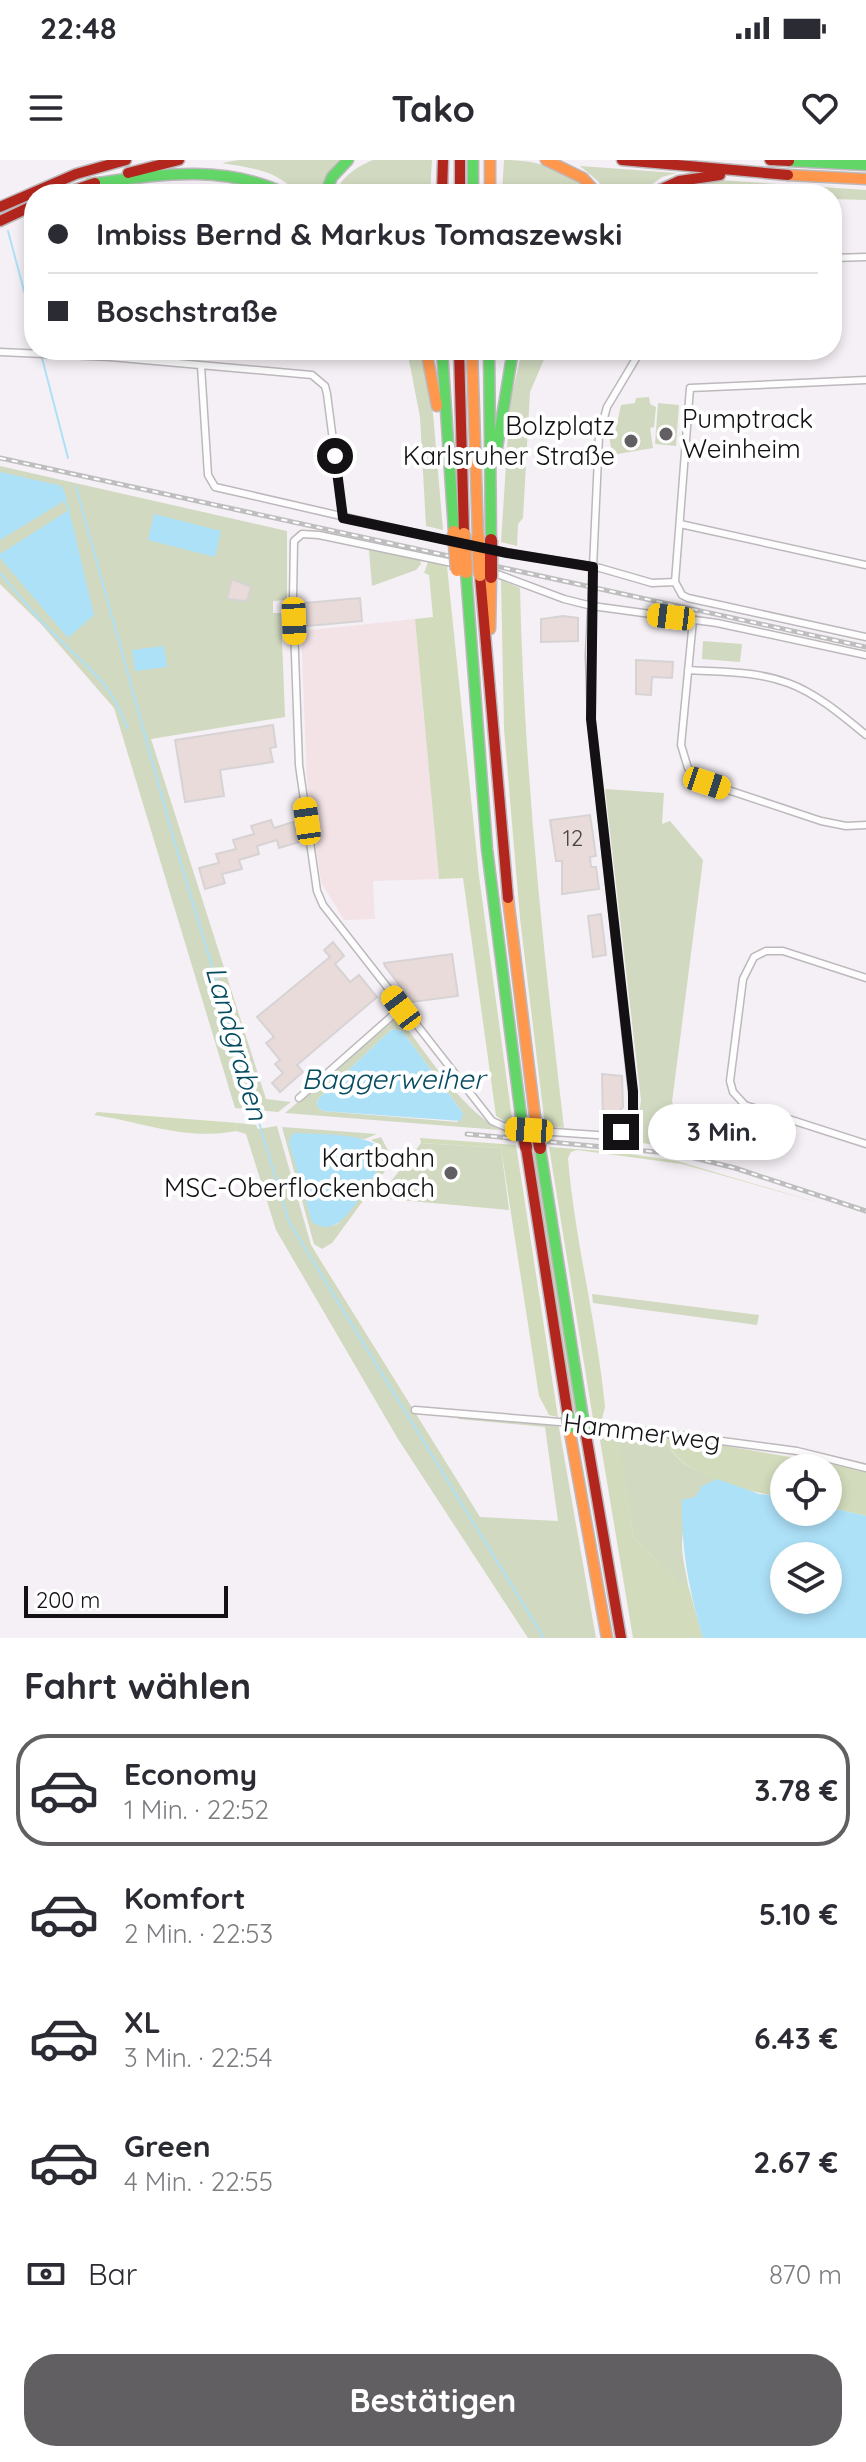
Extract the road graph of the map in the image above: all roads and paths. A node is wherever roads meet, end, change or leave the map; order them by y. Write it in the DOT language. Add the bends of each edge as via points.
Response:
graph roads {
  1 [pos="126,160"];
  2 [pos="179,160"];
  3 [pos="348,160"];
  4 [pos="443,160"];
  5 [pos="460,160"];
  6 [pos="473,160"];
  7 [pos="490,160"];
  8 [pos="546,160"];
  9 [pos="622,160"];
  10 [pos="770,160"];
  11 [pos="789,161"];
  12 [pos="866,165"];
  13 [pos="743,172"];
  14 [pos="866,179"];
  15 [pos="53,184"];
  16 [pos="90,184"];
  17 [pos="269,184"];
  18 [pos="329,184"];
  19 [pos="442,184"];
  20 [pos="460,184"];
  21 [pos="473,184"];
  22 [pos="490,184"];
  23 [pos="587,184"];
  24 [pos="673,184"];
  25 [pos="24,197"];
  26 [pos="0,207"];
  27 [pos="24,210"];
  28 [pos="0,221"];
  29 [pos="866,257"];
  30 [pos="842,258"];
  31 [pos="0,352"];
  32 [pos="24,354"];
  33 [pos="115,360"];
  34 [pos="428,360"];
  35 [pos="442,360"];
  36 [pos="459,360"];
  37 [pos="473,360"];
  38 [pos="489,360"];
  39 [pos="511,360"];
  40 [pos="635,360"];
  41 [pos="201,366"];
  42 [pos="866,380"];
  43 [pos="447,455"];
  44 [pos="492,487"];
  45 [pos="343,518"];
  46 [pos="680,524"];
  47 [pos="459,533"];
  48 [pos="484,539"];
  49 [pos="866,565"];
  50 [pos="593,567"];
  51 [pos="675,582"];
  52 [pos="592,606"];
  53 [pos="693,620"];
  54 [pos="866,637"];
  55 [pos="866,655"];
  56 [pos="688,670"];
  57 [pos="866,735"];
  58 [pos="866,825"];
  59 [pos="866,978"];
  60 [pos="401,1008"];
  61 [pos="299,1098"];
  62 [pos="516,1127"];
  63 [pos="866,1144"];
  64 [pos="415,1410"];
  65 [pos="866,1468"];
  66 [pos="607,1638"];
  67 [pos="621,1638"];
  1 -- 15 [label="main road"];
  2 -- 16 [label="main road"];
  3 -- 18 [label="main road"];
  4 -- 19 [label="main road"];
  5 -- 20 [label="main road"];
  6 -- 21 [label="main road"];
  7 -- 22 [label="main road"];
  8 -- 23 [label="main road" via="575,172"];
  9 -- 13 [label="main road"];
  10 -- 11 [label="main road"];
  11 -- 12 [label="main road"];
  13 -- 14 [label="main road"];
  13 -- 24 [label="main road"];
  16 -- 17 [label="main road" via="227,171"];
  25 -- 26 [label="main road"];
  27 -- 28 [label="main road"];
  29 -- 30 [label="street"];
  31 -- 32 [label="street"];
  33 -- 41 [label="street"];
  34 -- 43 [label="main road"];
  35 -- 43 [label="main road"];
  36 -- 47 [label="main road"];
  37 -- 48 [label="main road"];
  38 -- 44 [label="main road"];
  39 -- 44 [label="main road"];
  40 -- 50 [label="street" via="607,407 599,436"];
  41 -- 45 [label="street" via="208,475 215,487"];
  41 -- 45 [label="street" via="319,379 327,394"];
  42 -- 46 [label="street" via="690,388"];
  43 -- 47 [label="main road"];
  44 -- 48 [label="main road"];
  45 -- 50 [label="street"];
  46 -- 49 [label="street"];
  46 -- 51 [label="street"];
  47 -- 62 [label="main road, bridge"];
  48 -- 67 [label="main road, bridge" via="487,684 536,1125"];
  50 -- 51 [label="street" via="642,582"];
  50 -- 52 [label="street"];
  51 -- 54 [label="street" via="688,598"];
  52 -- 53 [label="street"];
  52 -- 60 [label="street" via="505,575 319,535 298,535 294,541 299,765 315,884 323,905"];
  52 -- 62 [label="street" via="591,719 634,1110 625,1129 611,1136"];
  53 -- 55 [label="street"];
  53 -- 56 [label="street"];
  56 -- 57 [label="street" via="790,683"];
  56 -- 58 [label="street" via="682,754 699,779 821,821"];
  59 -- 63 [label="street" via="783,951 754,957 743,979 730,1081 745,1105"];
  60 -- 61 [label="street"];
  60 -- 62 [label="street" via="492,1121"];
  62 -- 66 [label="main road, bridge" via="526,1147"];
  64 -- 65 [label="street, Hammerweg" via="608,1426 797,1451"];
}
